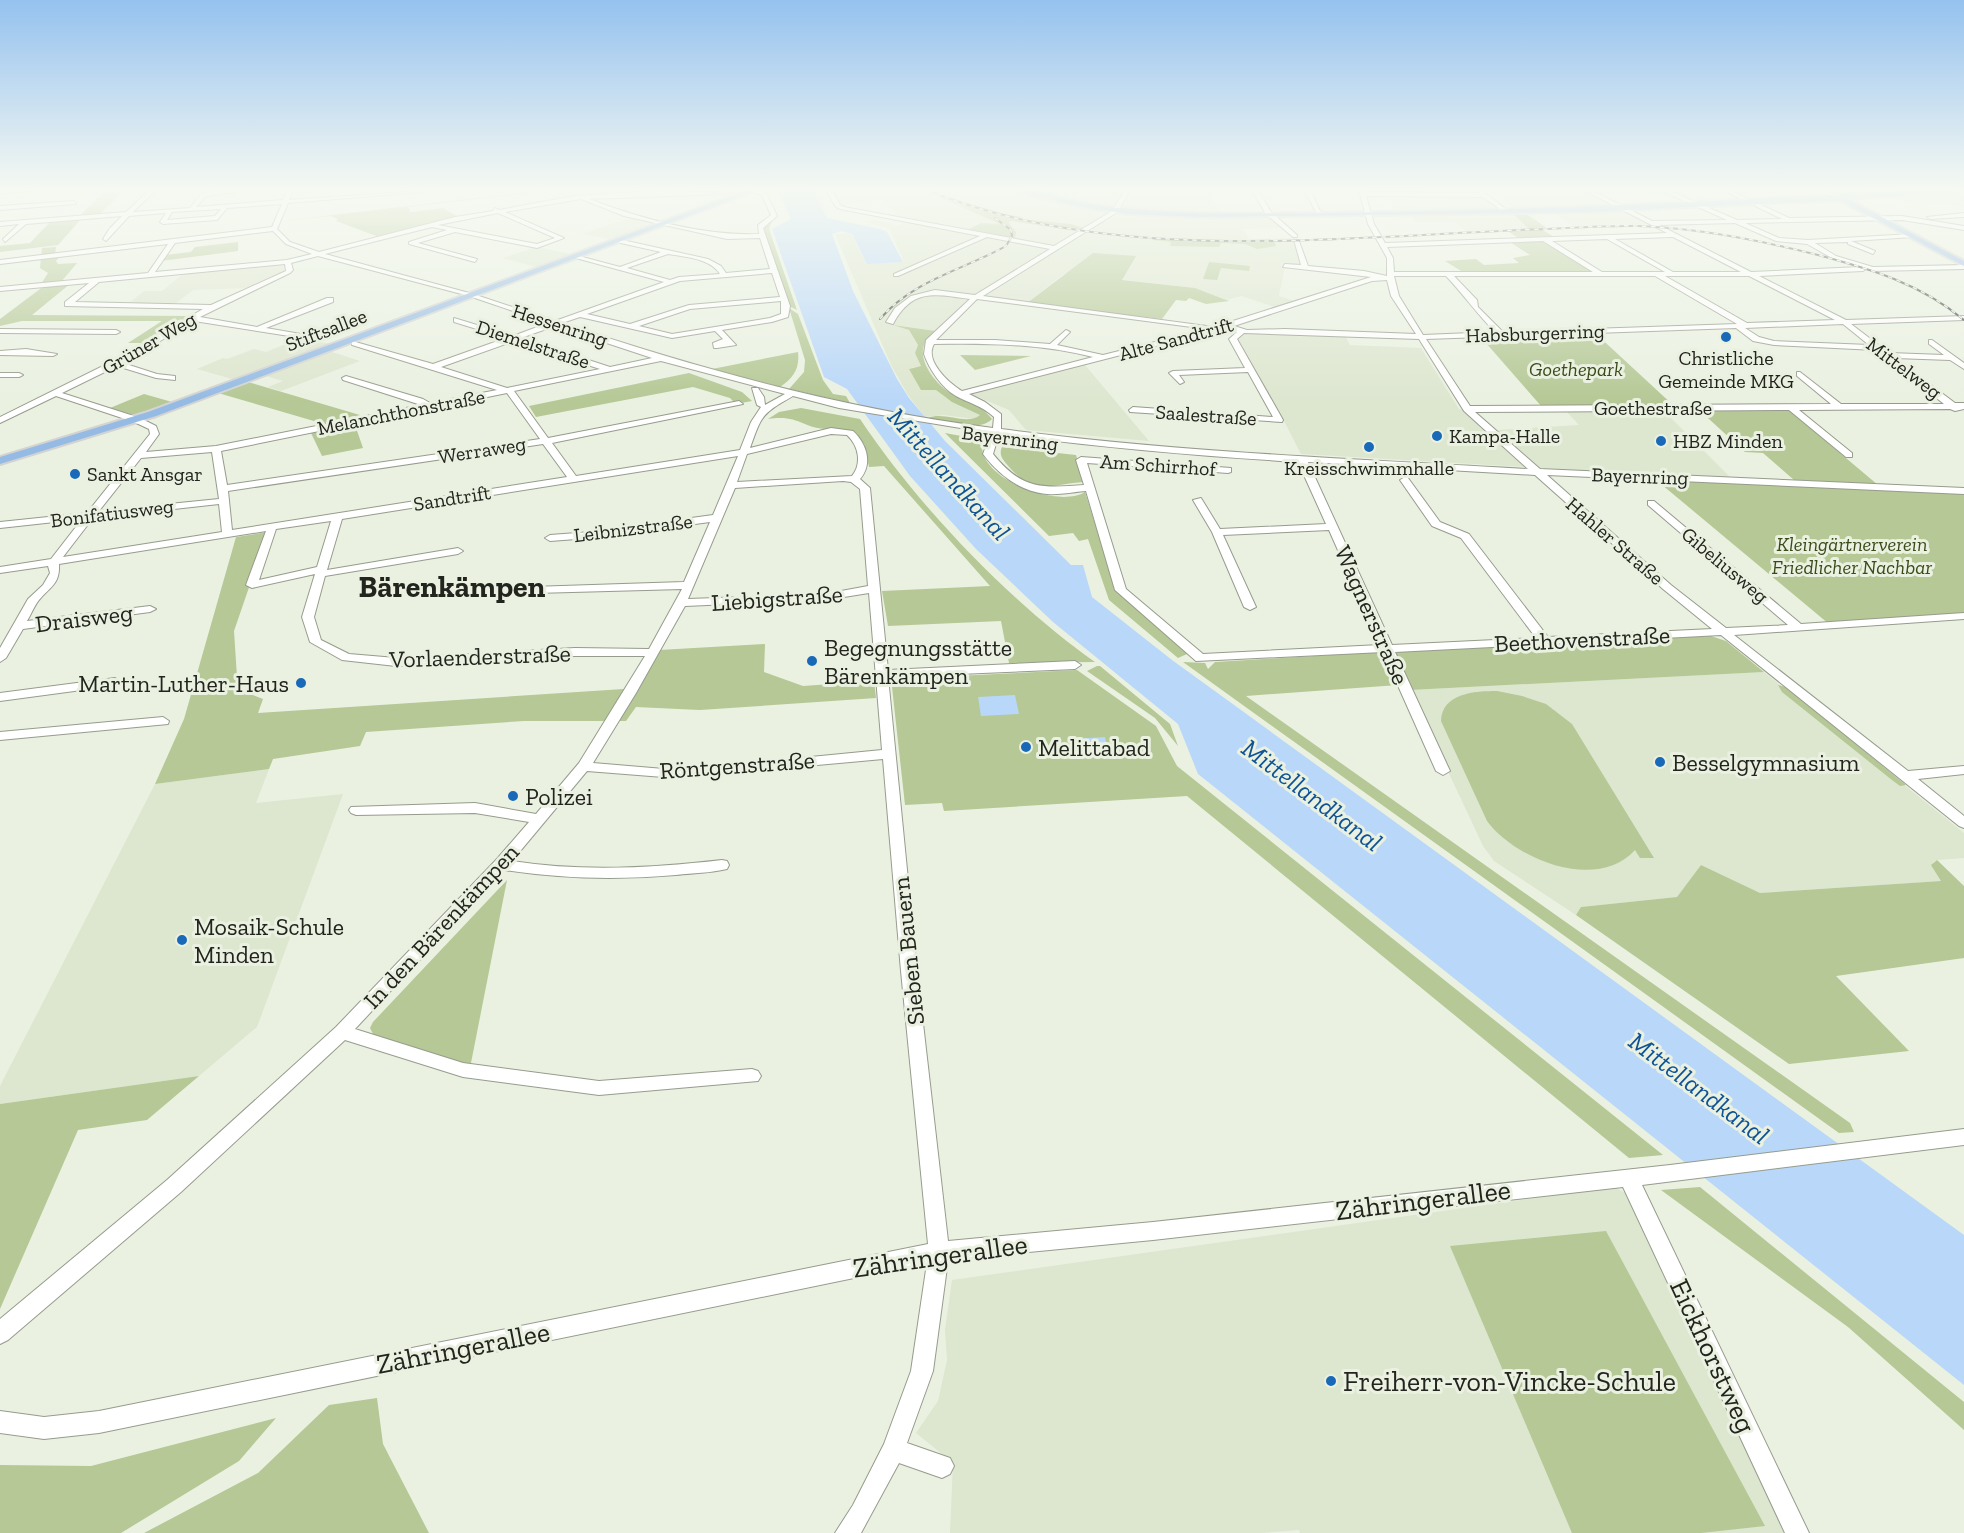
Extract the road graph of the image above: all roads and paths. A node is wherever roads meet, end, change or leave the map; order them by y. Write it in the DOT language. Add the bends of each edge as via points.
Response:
graph roads {
  1 [pos="31,259"];
  2 [pos="161,259"];
  3 [pos="304,259"];
  4 [pos="334,259"];
  5 [pos="470,259"];
  6 [pos="571,259"];
  7 [pos="582,259"];
  8 [pos="649,259"];
  9 [pos="695,259"];
  10 [pos="771,259"];
  11 [pos="933,259"];
  12 [pos="1038,259"];
  13 [pos="1302,259"];
  14 [pos="1390,259"];
  15 [pos="1576,259"];
  16 [pos="1645,259"];
  17 [pos="1719,259"];
  18 [pos="1839,259"];
  19 [pos="475,260"];
  20 [pos="11,261"];
  21 [pos="0,262"];
  22 [pos="287,262"];
  23 [pos="1964,265"];
  24 [pos="1285,266"];
  25 [pos="1305,267"];
  26 [pos="622,268"];
  27 [pos="1863,269"];
  28 [pos="775,271"];
  29 [pos="2,273"];
  30 [pos="151,274"];
  31 [pos="1602,274"];
  32 [pos="1656,274"];
  33 [pos="1673,274"];
  34 [pos="1749,274"];
  35 [pos="724,275"];
  36 [pos="896,275"];
  37 [pos="1449,275"];
  38 [pos="1391,276"];
  39 [pos="1378,277"];
  40 [pos="98,279"];
  41 [pos="670,282"];
  42 [pos="0,289"];
  43 [pos="471,295"];
  44 [pos="976,297"];
  45 [pos="783,298"];
  46 [pos="330,300"];
  47 [pos="212,307"];
  48 [pos="581,315"];
  49 [pos="192,318"];
  50 [pos="1964,318"];
  51 [pos="457,320"];
  52 [pos="890,322"];
  53 [pos="1844,322"];
  54 [pos="555,323"];
  55 [pos="632,326"];
  56 [pos="1743,326"];
  57 [pos="1223,327"];
  58 [pos="259,328"];
  59 [pos="717,329"];
  60 [pos="0,331"];
  61 [pos="116,332"];
  62 [pos="1066,332"];
  63 [pos="1241,332"];
  64 [pos="1501,334"];
  65 [pos="1421,337"];
  66 [pos="514,338"];
  67 [pos="318,339"];
  68 [pos="728,340"];
  69 [pos="929,342"];
  70 [pos="1932,342"];
  71 [pos="356,343"];
  72 [pos="1053,345"];
  73 [pos="1878,348"];
  74 [pos="0,353"];
  75 [pos="53,354"];
  76 [pos="1887,355"];
  77 [pos="1103,358"];
  78 [pos="1950,358"];
  79 [pos="661,359"];
  80 [pos="116,363"];
  81 [pos="433,367"];
  82 [pos="1964,367"];
  83 [pos="610,370"];
  84 [pos="1250,370"];
  85 [pos="1800,374"];
  86 [pos="0,375"];
  87 [pos="19,375"];
  88 [pos="172,378"];
  89 [pos="346,378"];
  90 [pos="1180,382"];
  91 [pos="510,390"];
  92 [pos="755,390"];
  93 [pos="55,393"];
  94 [pos="959,394"];
  95 [pos="788,400"];
  96 [pos="973,400"];
  97 [pos="738,404"];
  98 [pos="761,405"];
  99 [pos="428,406"];
  100 [pos="1839,406"];
  101 [pos="1954,406"];
  102 [pos="1964,406"];
  103 [pos="1792,408"];
  104 [pos="1467,409"];
  105 [pos="1133,410"];
  106 [pos="1964,414"];
  107 [pos="0,420"];
  108 [pos="137,420"];
  109 [pos="755,422"];
  110 [pos="946,427"];
  111 [pos="993,434"];
  112 [pos="1007,436"];
  113 [pos="544,440"];
  114 [pos="216,449"];
  115 [pos="744,452"];
  116 [pos="139,455"];
  117 [pos="1850,455"];
  118 [pos="1301,458"];
  119 [pos="0,461"];
  120 [pos="1001,467"];
  121 [pos="1228,470"];
  122 [pos="1538,472"];
  123 [pos="854,478"];
  124 [pos="573,479"];
  125 [pos="1405,480"];
  126 [pos="731,485"];
  127 [pos="1088,488"];
  128 [pos="223,489"];
  129 [pos="1964,491"];
  130 [pos="1198,500"];
  131 [pos="224,501"];
  132 [pos="1651,503"];
  133 [pos="88,516"];
  134 [pos="337,517"];
  135 [pos="715,518"];
  136 [pos="0,525"];
  137 [pos="272,527"];
  138 [pos="1332,527"];
  139 [pos="1217,532"];
  140 [pos="227,534"];
  141 [pos="550,538"];
  142 [pos="458,551"];
  143 [pos="55,561"];
  144 [pos="0,570"];
  145 [pos="321,572"];
  146 [pos="688,585"];
  147 [pos="873,589"];
  148 [pos="503,591"];
  149 [pos="681,603"];
  150 [pos="1250,607"];
  151 [pos="150,609"];
  152 [pos="1964,616"];
  153 [pos="18,626"];
  154 [pos="1798,628"];
  155 [pos="1724,632"];
  156 [pos="1545,641"];
  157 [pos="1387,649"];
  158 [pos="652,653"];
  159 [pos="1,654"];
  160 [pos="1200,658"];
  161 [pos="1076,665"];
  162 [pos="881,674"];
  163 [pos="115,682"];
  164 [pos="0,697"];
  165 [pos="163,721"];
  166 [pos="0,736"];
  167 [pos="890,754"];
  168 [pos="584,766"];
  169 [pos="1964,770"];
  170 [pos="1443,771"];
  171 [pos="1905,776"];
  172 [pos="356,810"];
  173 [pos="539,819"];
  174 [pos="1964,823"];
  175 [pos="501,864"];
  176 [pos="722,865"];
  177 [pos="342,1032"];
  178 [pos="752,1076"];
  179 [pos="1964,1137"];
  180 [pos="1629,1179"];
  181 [pos="939,1251"];
  182 [pos="0,1333"];
  183 [pos="0,1422"];
  184 [pos="893,1450"];
  185 [pos="942,1466"];
  186 [pos="847,1533"];
  187 [pos="1797,1533"];
  1 -- 20 [label="street"];
  2 -- 30 [label="street"];
  3 -- 22 [label="street"];
  4 -- 43 [label="street, Hessenring"];
  5 -- 19 [label="street"];
  6 -- 43 [label="main road, Stiftsallee"];
  7 -- 26 [label="street"];
  8 -- 26 [label="street"];
  9 -- 35 [label="street" via="714,263"];
  10 -- 28 [label="street"];
  11 -- 36 [label="street"];
  12 -- 44 [label="street"];
  13 -- 25 [label="street"];
  14 -- 38 [label="street, Hahler Straße"];
  15 -- 31 [label="street"];
  16 -- 33 [label="street"];
  17 -- 34 [label="street, Mittelweg"];
  18 -- 23 [label="street" via="1873,269"];
  20 -- 21 [label="street"];
  20 -- 29 [label="street"];
  22 -- 30 [label="street"];
  22 -- 47 [label="street, Grüner Weg" via="288,272"];
  24 -- 25 [label="street"];
  25 -- 39 [label="street"];
  26 -- 41 [label="street"];
  27 -- 34 [label="street, Alte Sandtrift"];
  28 -- 35 [label="street"];
  28 -- 45 [label="street"];
  30 -- 40 [label="street"];
  31 -- 32 [label="street, Alte Sandtrift"];
  31 -- 37 [label="street, Alte Sandtrift"];
  32 -- 33 [label="street, Alte Sandtrift"];
  32 -- 56 [label="street"];
  33 -- 34 [label="street, Alte Sandtrift"];
  34 -- 53 [label="street, Mittelweg"];
  35 -- 41 [label="street"];
  37 -- 38 [label="street, Alte Sandtrift"];
  37 -- 64 [label="street"];
  38 -- 39 [label="street, Alte Sandtrift"];
  38 -- 65 [label="street, Hahler Straße" via="1395,296"];
  39 -- 57 [label="street, Alte Sandtrift"];
  40 -- 42 [label="street"];
  40 -- 47 [label="street" via="68,304"];
  41 -- 48 [label="street"];
  43 -- 54 [label="street, Hessenring"];
  43 -- 108 [label="main road, Stiftsallee"];
  44 -- 52 [label="street, Habsburgerring" via="944,292 920,294 901,304"];
  44 -- 57 [label="street, Habsburgerring"];
  44 -- 69 [label="street"];
  45 -- 55 [label="street" via="689,307"];
  45 -- 59 [label="street" via="787,312 781,317"];
  46 -- 58 [label="street"];
  47 -- 49 [label="street, Grüner Weg"];
  48 -- 54 [label="street"];
  48 -- 55 [label="street"];
  49 -- 58 [label="street"];
  49 -- 80 [label="street, Grüner Weg"];
  50 -- 53 [label="street, Habsburgerring"];
  51 -- 66 [label="street, Diemelstraße"];
  53 -- 56 [label="street, Habsburgerring"];
  53 -- 73 [label="street, Mittelweg"];
  54 -- 66 [label="street"];
  54 -- 79 [label="street, Hessenring"];
  55 -- 59 [label="street" via="672,336"];
  56 -- 64 [label="street, Habsburgerring"];
  56 -- 73 [label="street" via="1756,339 1774,344"];
  57 -- 63 [label="street, Habsburgerring"];
  57 -- 77 [label="street, Alte Sandtrift"];
  58 -- 67 [label="street"];
  59 -- 68 [label="street"];
  60 -- 61 [label="street"];
  62 -- 72 [label="street"];
  63 -- 65 [label="street, Habsburgerring"];
  63 -- 84 [label="street" via="1233,339"];
  64 -- 65 [label="street, Habsburgerring"];
  65 -- 104 [label="street, Hahler Straße"];
  66 -- 81 [label="street"];
  66 -- 83 [label="street, Diemelstraße"];
  69 -- 72 [label="street" via="1005,337"];
  69 -- 94 [label="street" via="927,354 931,362 941,379"];
  70 -- 78 [label="street"];
  71 -- 81 [label="street"];
  72 -- 77 [label="street"];
  73 -- 76 [label="street, Mittelweg"];
  74 -- 75 [label="street"];
  76 -- 78 [label="street"];
  76 -- 101 [label="street, Mittelweg"];
  77 -- 94 [label="street, Alte Sandtrift"];
  78 -- 82 [label="street"];
  79 -- 83 [label="street, Melanchthonstraße"];
  79 -- 92 [label="street, Hessenring"];
  79 -- 95 [label="street, Hessenring"];
  80 -- 88 [label="street"];
  80 -- 93 [label="street, Grüner Weg"];
  81 -- 91 [label="street"];
  83 -- 91 [label="street, Melanchthonstraße"];
  84 -- 90 [label="street" via="1173,373"];
  84 -- 105 [label="street, Saalestraße" via="1279,420"];
  85 -- 100 [label="street"];
  86 -- 87 [label="street"];
  89 -- 99 [label="street"];
  91 -- 99 [label="street, Melanchthonstraße"];
  91 -- 113 [label="street"];
  92 -- 95 [label="street, Hessenring"];
  92 -- 98 [label="street"];
  93 -- 107 [label="street, Grüner Weg"];
  93 -- 108 [label="street"];
  94 -- 96 [label="street"];
  95 -- 98 [label="street"];
  95 -- 109 [label="street"];
  95 -- 110 [label="street, Bayernring"];
  95 -- 110 [label="street, Bayernring" via="839,405"];
  96 -- 111 [label="street" via="998,416 999,425"];
  96 -- 112 [label="street" via="990,405 1006,417"];
  97 -- 113 [label="street, Werraweg"];
  98 -- 109 [label="street, In den Bärenkämpen"];
  99 -- 114 [label="street, Melanchthonstraße"];
  100 -- 101 [label="street, Goethestraße"];
  100 -- 103 [label="street, Goethestraße"];
  101 -- 102 [label="street, Goethestraße"];
  101 -- 106 [label="street, Mittelweg"];
  103 -- 104 [label="street, Goethestraße"];
  103 -- 117 [label="street"];
  104 -- 122 [label="street, Hahler Straße"];
  108 -- 116 [label="street" via="155,431"];
  108 -- 119 [label="main road, Stiftsallee"];
  109 -- 115 [label="street, In den Bärenkämpen"];
  110 -- 111 [label="street, Bayernring"];
  111 -- 112 [label="street, Bayernring"];
  111 -- 120 [label="street, Am Schirrhof" via="988,454"];
  112 -- 118 [label="street, Bayernring" via="1137,452"];
  112 -- 120 [label="street" via="995,450"];
  113 -- 124 [label="street"];
  113 -- 128 [label="street, Werraweg"];
  114 -- 116 [label="street, Melanchthonstraße"];
  114 -- 128 [label="street"];
  115 -- 123 [label="street, Sandtrift" via="824,432 845,432 856,438 861,453 863,467"];
  115 -- 124 [label="street, Sandtrift"];
  115 -- 126 [label="street, In den Bärenkämpen"];
  116 -- 133 [label="street"];
  118 -- 122 [label="street, Bayernring"];
  118 -- 138 [label="street, Wagnerstraße"];
  120 -- 127 [label="street, Am Schirrhof" via="1032,488"];
  121 -- 127 [label="street, Am Schirrhof" via="1081,460"];
  122 -- 129 [label="street, Bayernring"];
  122 -- 155 [label="street, Hahler Straße" via="1618,545"];
  123 -- 126 [label="street"];
  123 -- 147 [label="street, Sieben Bauern" via="865,488"];
  124 -- 134 [label="street, Sandtrift"];
  125 -- 156 [label="street" via="1436,524 1465,536"];
  126 -- 135 [label="street, In den Bärenkämpen"];
  127 -- 160 [label="street, Am Schirrhof" via="1121,590"];
  128 -- 131 [label="street"];
  130 -- 139 [label="street"];
  131 -- 133 [label="street, Bonifatiusweg"];
  131 -- 140 [label="street"];
  132 -- 154 [label="street, Gibeliusweg"];
  133 -- 136 [label="street, Bonifatiusweg"];
  133 -- 143 [label="street"];
  134 -- 137 [label="street, Sandtrift"];
  134 -- 145 [label="street, Vorlaenderstraße"];
  135 -- 141 [label="street, Leibnizstraße"];
  135 -- 146 [label="street, In den Bärenkämpen"];
  137 -- 140 [label="street, Sandtrift"];
  137 -- 145 [label="street" via="252,585"];
  138 -- 139 [label="street"];
  138 -- 157 [label="street, Wagnerstraße"];
  139 -- 150 [label="street"];
  140 -- 143 [label="street, Sandtrift"];
  142 -- 145 [label="street"];
  143 -- 144 [label="street, Sandtrift"];
  143 -- 153 [label="street" via="55,573"];
  145 -- 158 [label="street, Vorlaenderstraße" via="308,617 316,642 346,657 418,662 575,652"];
  146 -- 148 [label="street"];
  146 -- 149 [label="street, In den Bärenkämpen"];
  147 -- 149 [label="street, Liebigstraße" via="825,597"];
  147 -- 162 [label="street, Sieben Bauern"];
  149 -- 158 [label="street, In den Bärenkämpen"];
  151 -- 153 [label="street, Draisweg"];
  152 -- 154 [label="street, Beethovenstraße"];
  153 -- 159 [label="street"];
  154 -- 155 [label="street, Beethovenstraße"];
  155 -- 156 [label="street, Beethovenstraße"];
  155 -- 171 [label="street, Hahler Straße"];
  156 -- 157 [label="street, Beethovenstraße"];
  157 -- 160 [label="street, Beethovenstraße"];
  157 -- 170 [label="street, Wagnerstraße"];
  158 -- 168 [label="street, In den Bärenkämpen"];
  161 -- 162 [label="street"];
  162 -- 167 [label="street, Sieben Bauern"];
  163 -- 164 [label="street"];
  165 -- 166 [label="street"];
  167 -- 168 [label="street, Röntgenstraße" via="676,774"];
  167 -- 181 [label="street, Sieben Bauern"];
  168 -- 173 [label="street, In den Bärenkämpen"];
  169 -- 171 [label="street"];
  171 -- 174 [label="street, Hahler Straße"];
  172 -- 173 [label="street" via="466,808"];
  173 -- 175 [label="street, In den Bärenkämpen"];
  175 -- 176 [label="street" via="600,875"];
  175 -- 177 [label="street, In den Bärenkämpen"];
  177 -- 178 [label="street" via="471,1072 599,1088"];
  177 -- 182 [label="street, In den Bärenkämpen" via="174,1186"];
  179 -- 180 [label="street, Zähringerallee"];
  180 -- 181 [label="street, Zähringerallee"];
  180 -- 187 [label="street, Eickhorstweg"];
  181 -- 183 [label="street, Zähringerallee" via="99,1422 44,1428"];
  181 -- 184 [label="street, Sieben Bauern" via="922,1371"];
  184 -- 185 [label="street"];
  184 -- 186 [label="street, Sieben Bauern"];
}
